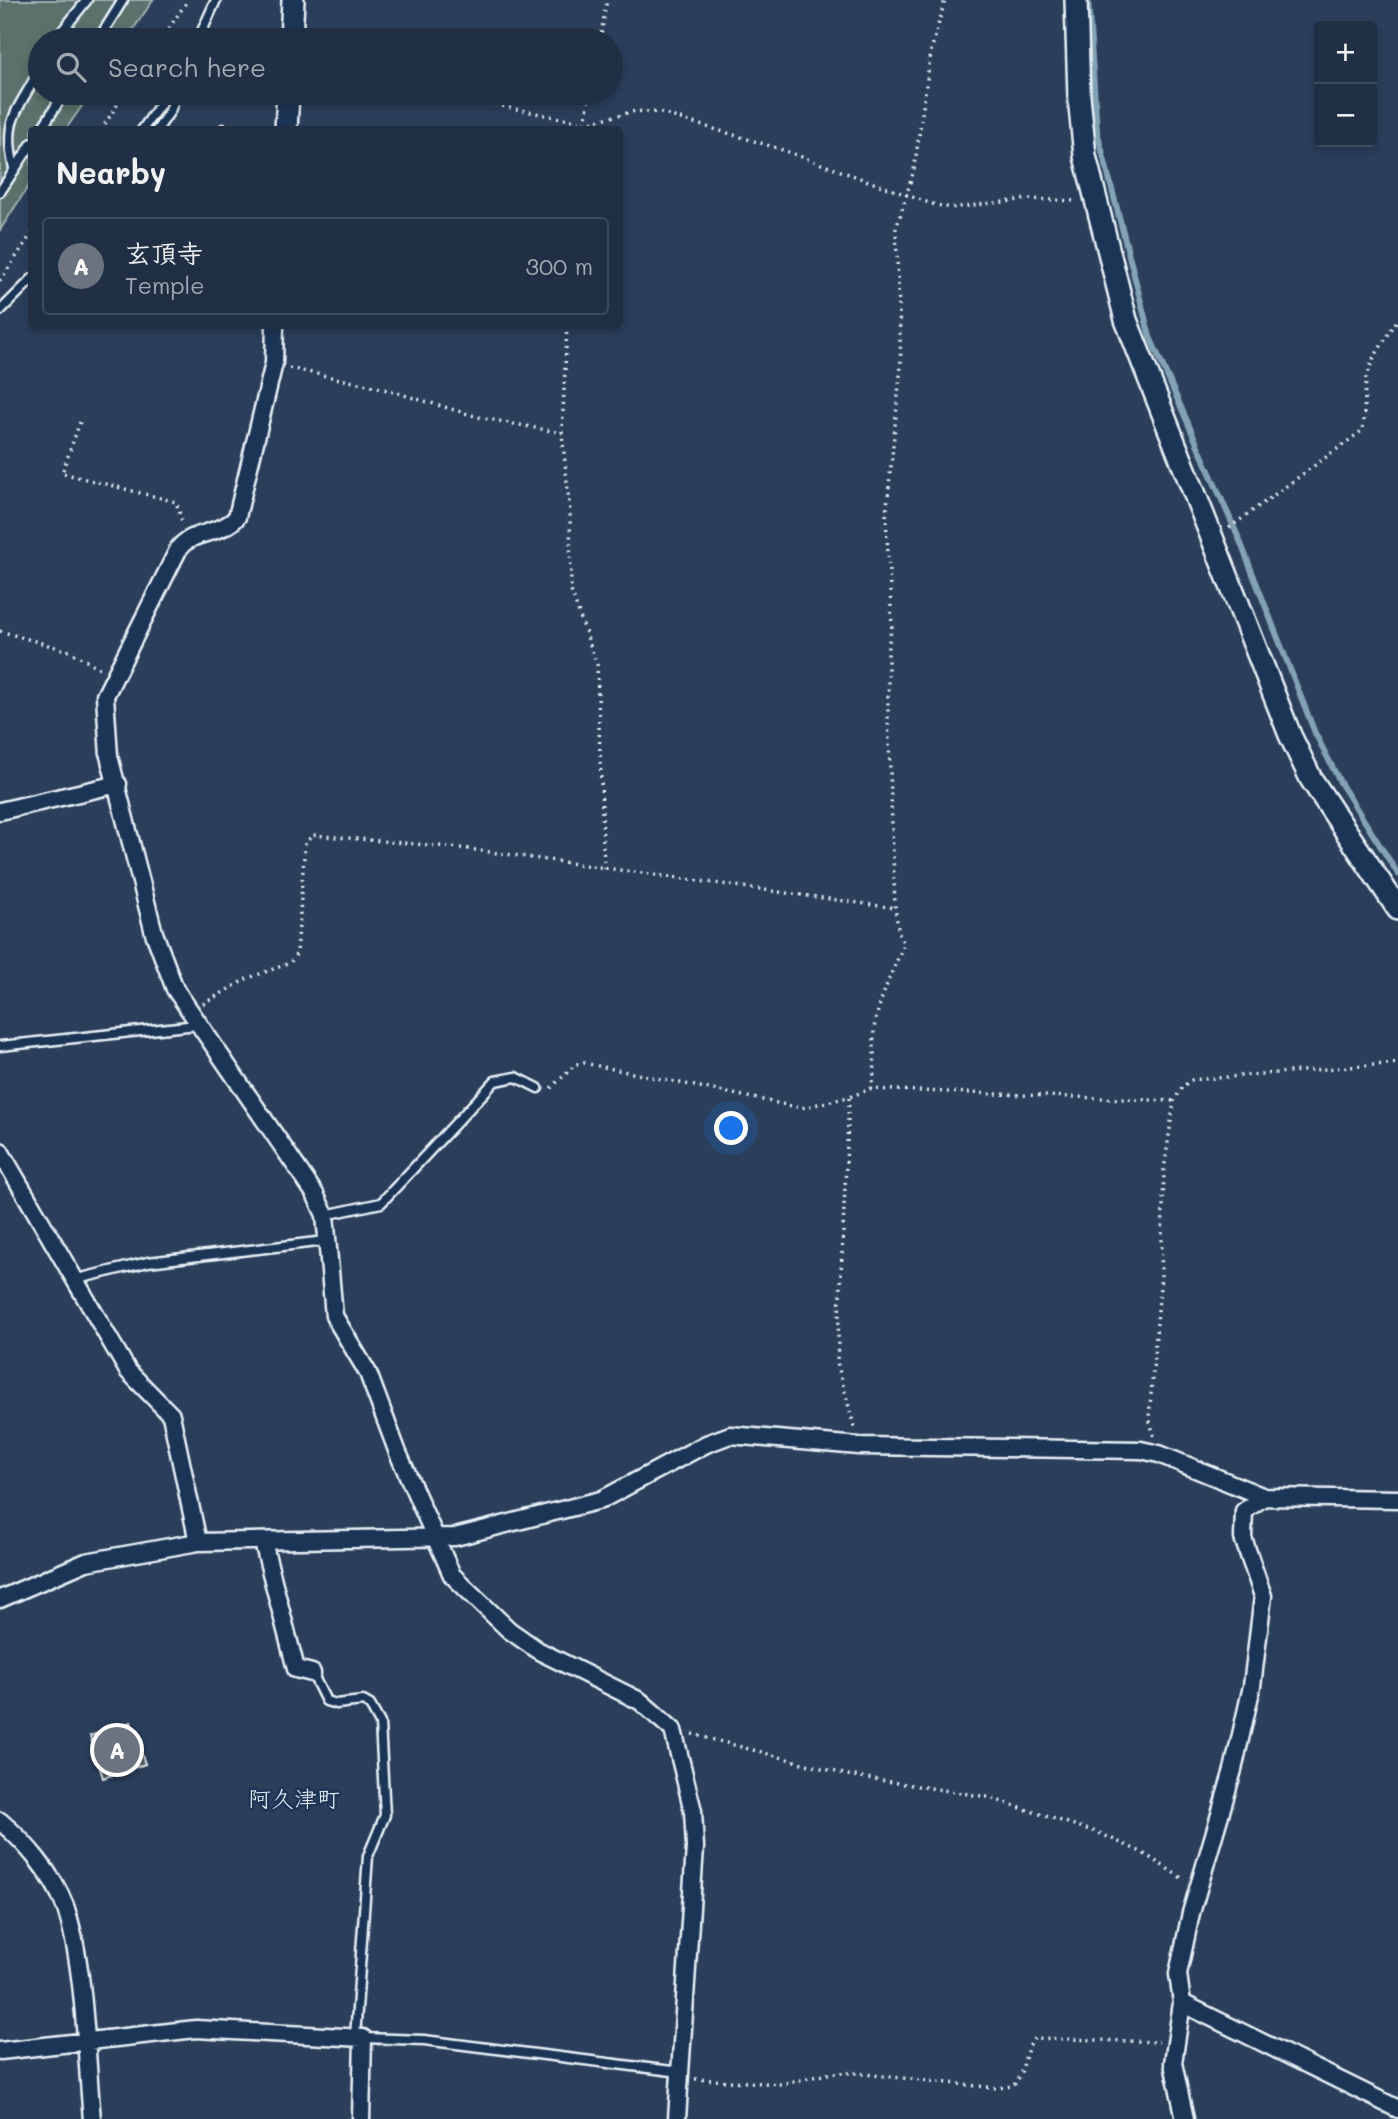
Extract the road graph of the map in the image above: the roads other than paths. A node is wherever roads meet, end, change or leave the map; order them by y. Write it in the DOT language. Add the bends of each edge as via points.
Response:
graph roads {
  1 [pos="87,0"];
  2 [pos="124,0"];
  3 [pos="216,0"];
  4 [pos="293,0"];
  5 [pos="1076,0"];
  6 [pos="65,28"];
  7 [pos="106,28"];
  8 [pos="203,28"];
  9 [pos="292,28"];
  10 [pos="28,90"];
  11 [pos="57,105"];
  12 [pos="160,105"];
  13 [pos="171,105"];
  14 [pos="287,105"];
  15 [pos="43,126"];
  16 [pos="145,126"];
  17 [pos="159,126"];
  18 [pos="286,126"];
  19 [pos="28,149"];
  20 [pos="14,168"];
  21 [pos="0,192"];
  22 [pos="28,283"];
  23 [pos="0,311"];
  24 [pos="275,329"];
  25 [pos="118,784"];
  26 [pos="0,811"];
  27 [pos="1398,909"];
  28 [pos="193,1018"];
  29 [pos="0,1046"];
  30 [pos="538,1088"];
  31 [pos="0,1151"];
  32 [pos="325,1215"];
  33 [pos="326,1241"];
  34 [pos="73,1280"];
  35 [pos="1264,1497"];
  36 [pos="1398,1499"];
  37 [pos="435,1538"];
  38 [pos="198,1542"];
  39 [pos="263,1542"];
  40 [pos="0,1599"];
  41 [pos="312,1673"];
  42 [pos="0,1821"];
  43 [pos="1182,2003"];
  44 [pos="359,2037"];
  45 [pos="84,2041"];
  46 [pos="0,2051"];
  47 [pos="680,2075"];
  48 [pos="1398,2109"];
  49 [pos="92,2119"];
  50 [pos="361,2119"];
  51 [pos="677,2119"];
  52 [pos="1185,2119"];
  1 -- 6 [label="lane"];
  2 -- 7 [label="lane"];
  3 -- 8 [label="lane"];
  4 -- 9 [label="street"];
  5 -- 27 [label="street" via="1082,131 1096,202 1138,355 1290,735 1311,779"];
  10 -- 20 [label="lane" via="11,120 9,146"];
  11 -- 15 [label="lane"];
  12 -- 16 [label="lane"];
  13 -- 17 [label="lane"];
  14 -- 18 [label="street"];
  19 -- 20 [label="lane"];
  20 -- 21 [label="lane"];
  22 -- 23 [label="lane"];
  24 -- 25 [label="street" via="274,363 237,517 179,548 105,696 109,756"];
  25 -- 26 [label="street"];
  25 -- 28 [label="street" via="164,966"];
  28 -- 29 [label="lane"];
  28 -- 32 [label="street" via="316,1194"];
  30 -- 32 [label="lane" via="509,1076 495,1081 381,1203"];
  31 -- 34 [label="street"];
  32 -- 33 [label="street"];
  33 -- 34 [label="lane" via="148,1262"];
  33 -- 37 [label="street" via="334,1316 368,1373"];
  34 -- 38 [label="street" via="128,1371 171,1415"];
  35 -- 36 [label="street"];
  35 -- 37 [label="street" via="1159,1454 1122,1449 859,1446 730,1435 601,1500"];
  35 -- 43 [label="street" via="1244,1511 1243,1538 1263,1596 1252,1686 1178,1974"];
  37 -- 39 [label="street"];
  37 -- 47 [label="street" via="452,1575 509,1630 539,1651 640,1702 673,1730 693,1811 695,1847"];
  38 -- 39 [label="street"];
  38 -- 40 [label="street" via="86,1562"];
  39 -- 41 [label="street" via="296,1669"];
  41 -- 44 [label="lane" via="326,1701 363,1701 380,1723 385,1815 369,1856"];
  42 -- 45 [label="street" via="20,1838 64,1903 75,1945"];
  43 -- 48 [label="street"];
  43 -- 52 [label="street" via="1173,2063"];
  44 -- 45 [label="street" via="196,2029"];
  44 -- 47 [label="lane" via="424,2040"];
  44 -- 50 [label="street"];
  45 -- 46 [label="street"];
  45 -- 49 [label="street"];
  47 -- 51 [label="street"];
}
